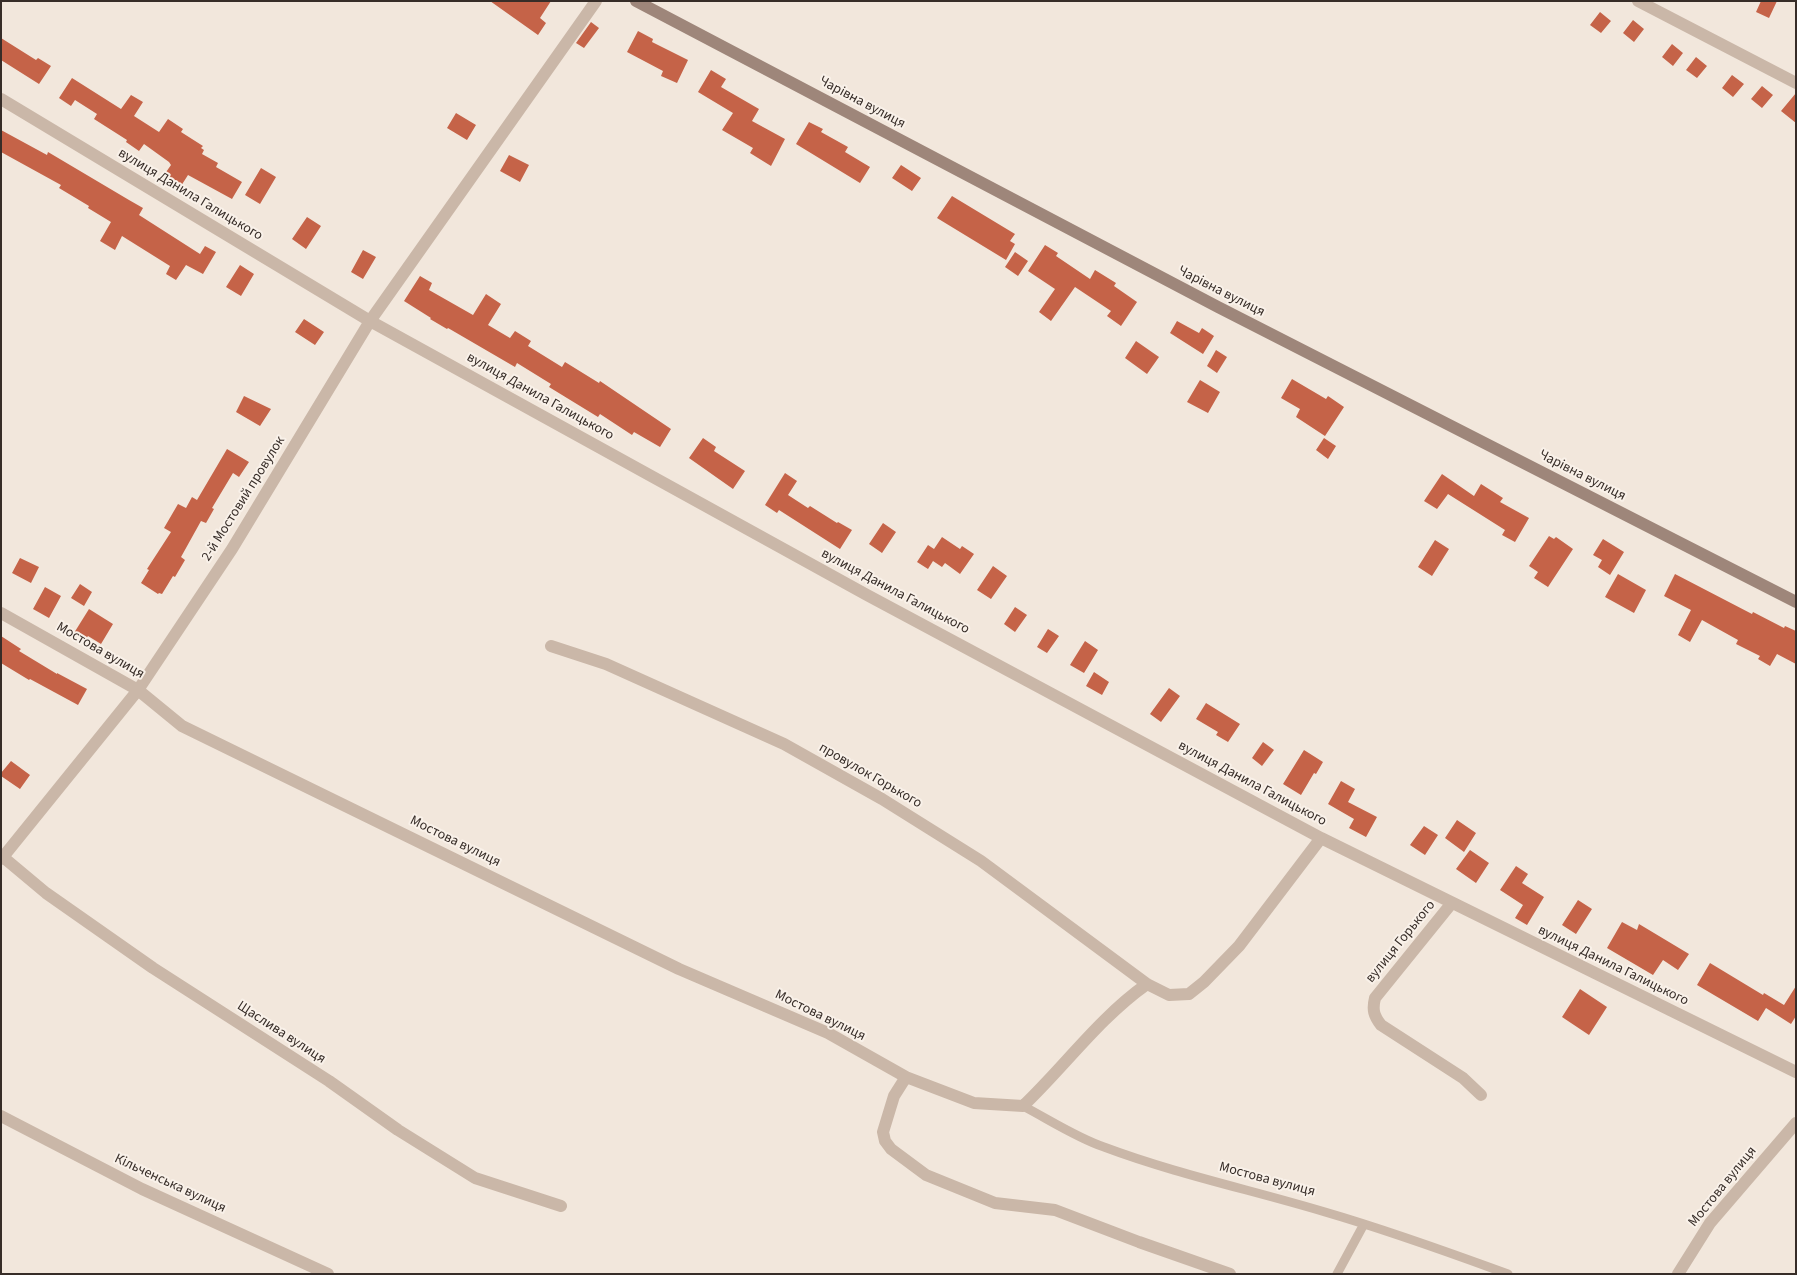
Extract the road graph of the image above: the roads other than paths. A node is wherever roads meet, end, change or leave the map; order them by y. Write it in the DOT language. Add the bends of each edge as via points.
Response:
graph roads {
  1 [pos="596,1"];
  2 [pos="636,1"];
  3 [pos="1638,1"];
  4 [pos="1796,83"];
  5 [pos="1,99"];
  6 [pos="370,321"];
  7 [pos="1796,602"];
  8 [pos="1,613"];
  9 [pos="551,646"];
  10 [pos="138,690"];
  11 [pos="1321,838"];
  12 [pos="2,858"];
  13 [pos="1451,904"];
  14 [pos="1147,984"];
  15 [pos="1796,1072"];
  16 [pos="906,1077"];
  17 [pos="1481,1095"];
  18 [pos="1023,1106"];
  19 [pos="1,1116"];
  20 [pos="1796,1123"];
  21 [pos="561,1206"];
  22 [pos="1364,1224"];
  23 [pos="328,1274"];
  24 [pos="1230,1274"];
  25 [pos="1337,1274"];
  26 [pos="1508,1274"];
  27 [pos="1678,1274"];
  1 -- 6 [label="street, 2-й Мостовий провулок"];
  2 -- 7 [label="street, Чарівна вулиця" via="1218,308"];
  3 -- 4 [label="street"];
  5 -- 6 [label="street, вулиця Данила Галицького"];
  6 -- 10 [label="street, 2-й Мостовий провулок" via="232,549"];
  6 -- 11 [label="street, вулиця Данила Галицького" via="867,595"];
  8 -- 10 [label="street, Мостова вулиця"];
  9 -- 14 [label="street, провулок Горького" via="606,664 784,744 882,799 981,861"];
  10 -- 12 [label="street, 2-й Мостовий провулок"];
  10 -- 16 [label="street, Мостова вулиця" via="182,726 679,969 828,1034"];
  11 -- 13 [label="street, вулиця Данила Галицького"];
  11 -- 14 [label="street" via="1238,946 1204,982 1189,994 1169,995"];
  12 -- 21 [label="street, Щаслива вулиця" via="153,968 475,1178"];
  13 -- 15 [label="street, вулиця Данила Галицького"];
  13 -- 17 [label="street, вулиця Горького" via="1375,998 1374,1016 1381,1025 1463,1078"];
  14 -- 18 [label="street" via="1101,1022"];
  16 -- 18 [label="street, Мостова вулиця" via="974,1103"];
  16 -- 24 [label="street" via="894,1096 883,1132 891,1149 926,1174 995,1203 1054,1210"];
  18 -- 22 [label="lane, Мостова вулиця" via="1102,1147 1188,1176 1252,1190"];
  19 -- 23 [label="street, Кільченська вулиця" via="142,1189"];
  20 -- 27 [label="street, Мостова вулиця" via="1710,1223"];
  22 -- 25 [label="lane"];
  22 -- 26 [label="lane, Мостова вулиця"];
}
